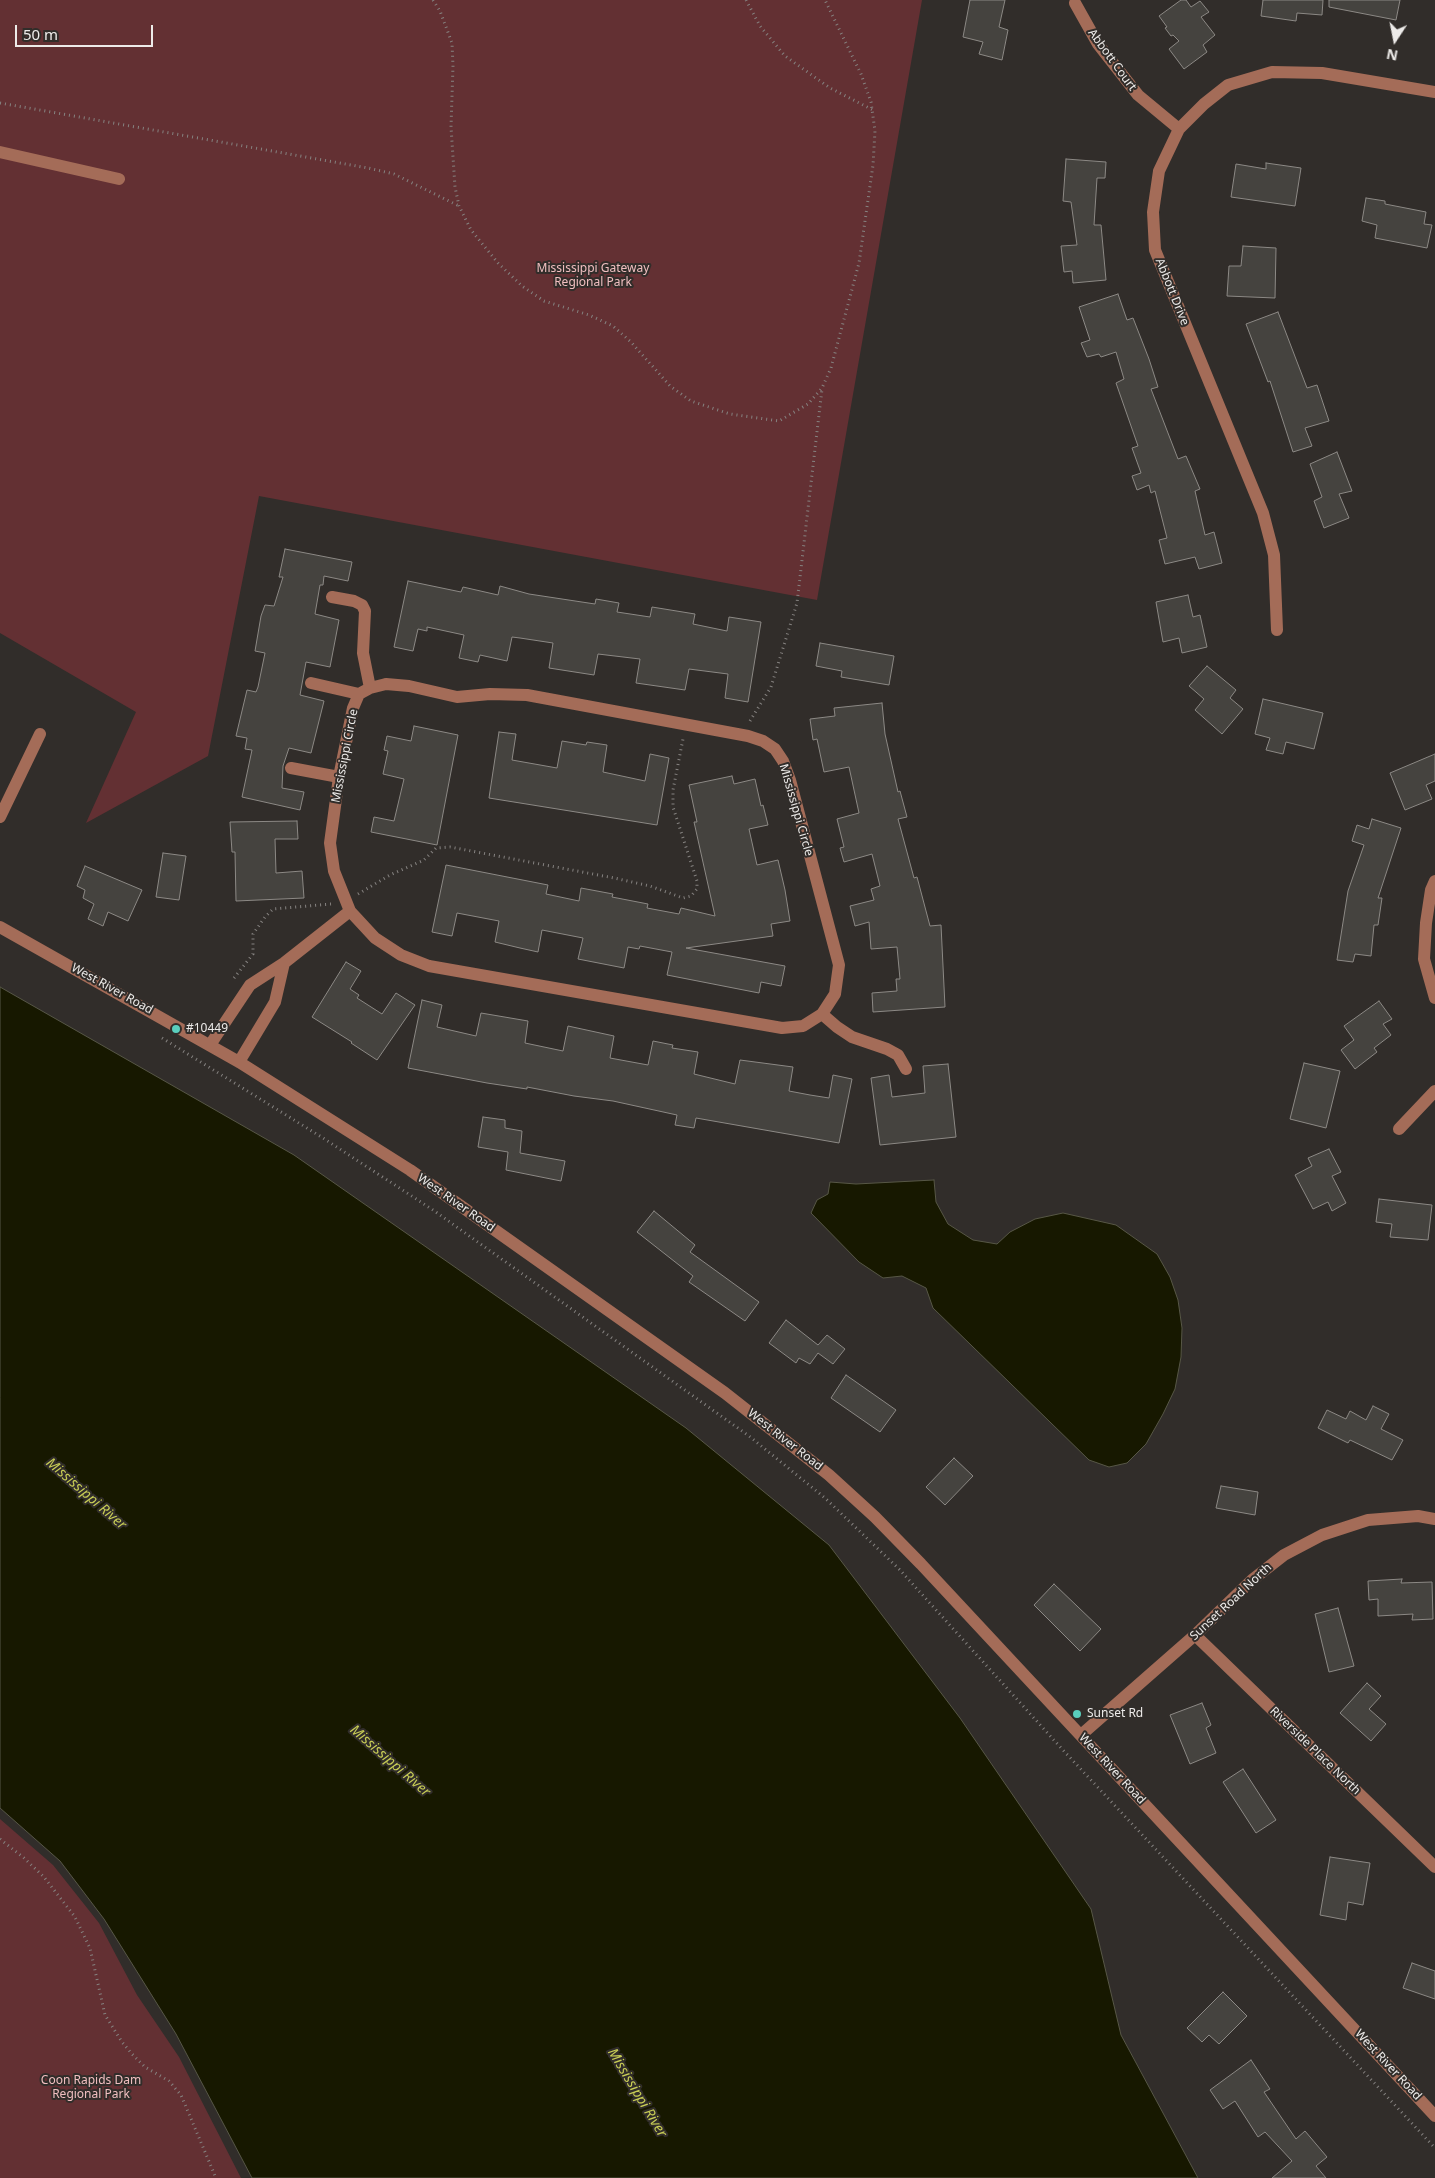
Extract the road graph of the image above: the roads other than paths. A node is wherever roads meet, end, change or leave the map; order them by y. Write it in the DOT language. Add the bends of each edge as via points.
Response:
graph roads {
  1 [pos="1075,4"];
  2 [pos="1435,92"];
  3 [pos="1180,129"];
  4 [pos="0,152"];
  5 [pos="119,179"];
  6 [pos="332,597"];
  7 [pos="1277,630"];
  8 [pos="311,683"];
  9 [pos="365,691"];
  10 [pos="40,734"];
  11 [pos="291,768"];
  12 [pos="339,777"];
  13 [pos="0,817"];
  14 [pos="1435,881"];
  15 [pos="350,910"];
  16 [pos="0,927"];
  17 [pos="284,963"];
  18 [pos="1435,998"];
  19 [pos="822,1014"];
  20 [pos="205,1042"];
  21 [pos="239,1062"];
  22 [pos="906,1070"];
  23 [pos="1435,1091"];
  24 [pos="1399,1129"];
  25 [pos="1435,1519"];
  26 [pos="1195,1635"];
  27 [pos="1081,1735"];
  28 [pos="1435,1867"];
  29 [pos="1435,2116"];
  1 -- 3 [label="street, Abbott Court" via="1098,44 1138,95"];
  2 -- 3 [label="street, Abbott Drive" via="1322,73 1272,72 1228,85"];
  3 -- 7 [label="street, Abbott Drive" via="1159,171 1152,212 1155,250 1263,513 1274,555"];
  4 -- 5 [label="street"];
  6 -- 9 [label="street" via="354,601 365,611"];
  8 -- 9 [label="street"];
  9 -- 12 [label="street, Mississippi Circle" via="353,708"];
  9 -- 19 [label="street, Mississippi Circle" via="386,684 457,697 526,695 748,736 775,749 790,780 839,965 835,994"];
  10 -- 13 [label="street"];
  11 -- 12 [label="street"];
  12 -- 15 [label="street, Mississippi Circle" via="330,843 334,871"];
  14 -- 18 [label="street" via="1426,923 1424,959"];
  15 -- 17 [label="street"];
  15 -- 19 [label="street, Mississippi Circle" via="376,938 401,955 429,966 782,1028 803,1026"];
  16 -- 20 [label="street, West River Road"];
  17 -- 20 [label="street" via="250,985"];
  17 -- 21 [label="street" via="275,1002"];
  19 -- 22 [label="street" via="852,1037 898,1055"];
  20 -- 21 [label="street, West River Road"];
  21 -- 27 [label="street, West River Road" via="468,1210 725,1393 802,1452 898,1540"];
  23 -- 24 [label="street"];
  25 -- 26 [label="street, Sunset Road North" via="1418,1516 1368,1520 1322,1535 1284,1555 1252,1580"];
  26 -- 27 [label="street, Sunset Road North"];
  26 -- 28 [label="street, Riverside Place North"];
  27 -- 29 [label="street, West River Road"];
}
